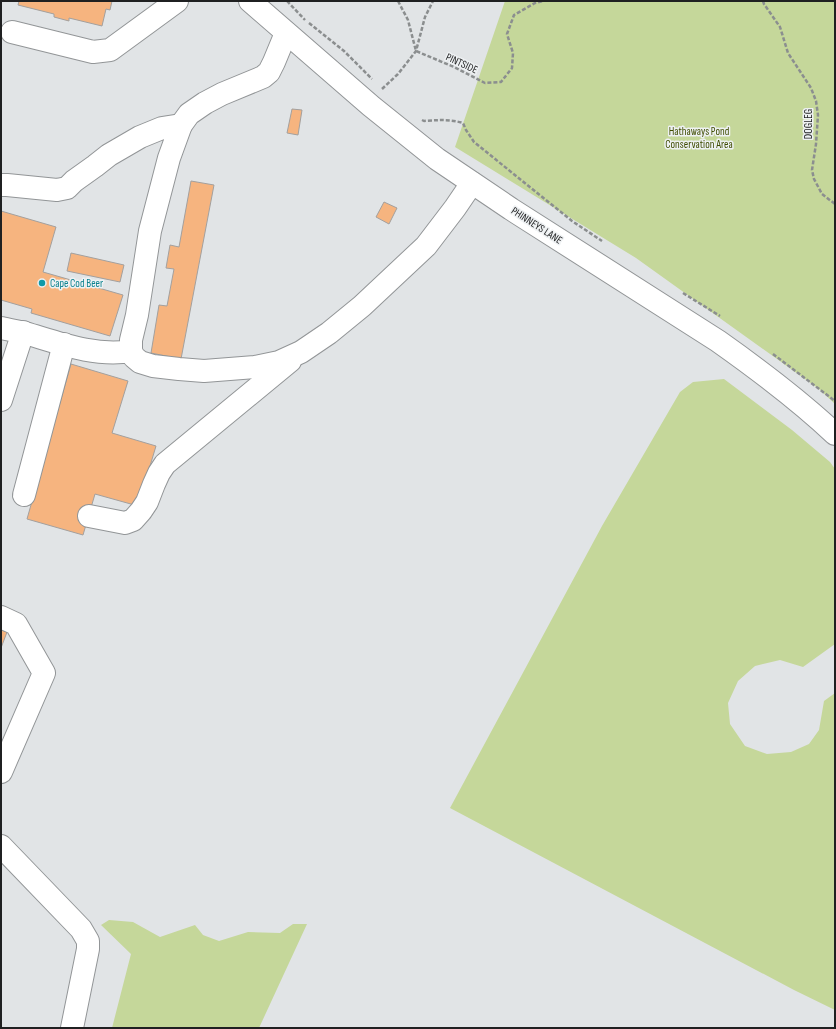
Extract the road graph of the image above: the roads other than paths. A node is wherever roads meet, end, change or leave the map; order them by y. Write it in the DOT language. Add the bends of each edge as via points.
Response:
graph roads {
  1 [pos="176,1"];
  2 [pos="250,1"];
  3 [pos="12,32"];
  4 [pos="286,33"];
  5 [pos="181,125"];
  6 [pos="472,182"];
  7 [pos="1,185"];
  8 [pos="1,328"];
  9 [pos="23,332"];
  10 [pos="64,344"];
  11 [pos="131,351"];
  12 [pos="302,352"];
  13 [pos="1,400"];
  14 [pos="835,434"];
  15 [pos="24,495"];
  16 [pos="89,516"];
  17 [pos="1,617"];
  18 [pos="1,772"];
  19 [pos="1,846"];
  20 [pos="72,1028"];
  1 -- 3 [label="main road" via="110,50 93,52"];
  2 -- 4 [label="main road, PHINNEYS LANE"];
  4 -- 5 [label="main road" via="269,72 204,103 189,114"];
  4 -- 6 [label="main road, PHINNEYS LANE" via="380,94 437,159"];
  5 -- 7 [label="main road" via="162,128 140,137 109,155 67,188 57,190"];
  5 -- 11 [label="main road" via="169,158 150,231"];
  6 -- 12 [label="main road" via="426,246 362,306"];
  6 -- 14 [label="main road, PHINNEYS LANE" via="746,360"];
  8 -- 9 [label="main road"];
  9 -- 10 [label="main road"];
  9 -- 13 [label="main road"];
  10 -- 11 [label="main road" via="107,353"];
  10 -- 15 [label="main road"];
  11 -- 12 [label="main road" via="140,362 153,366 204,370 255,368 279,362"];
  12 -- 16 [label="main road" via="165,464 142,511 133,520 125,523"];
  17 -- 18 [label="main road" via="16,624 44,673"];
  19 -- 20 [label="main road" via="81,929 88,941"];
}
